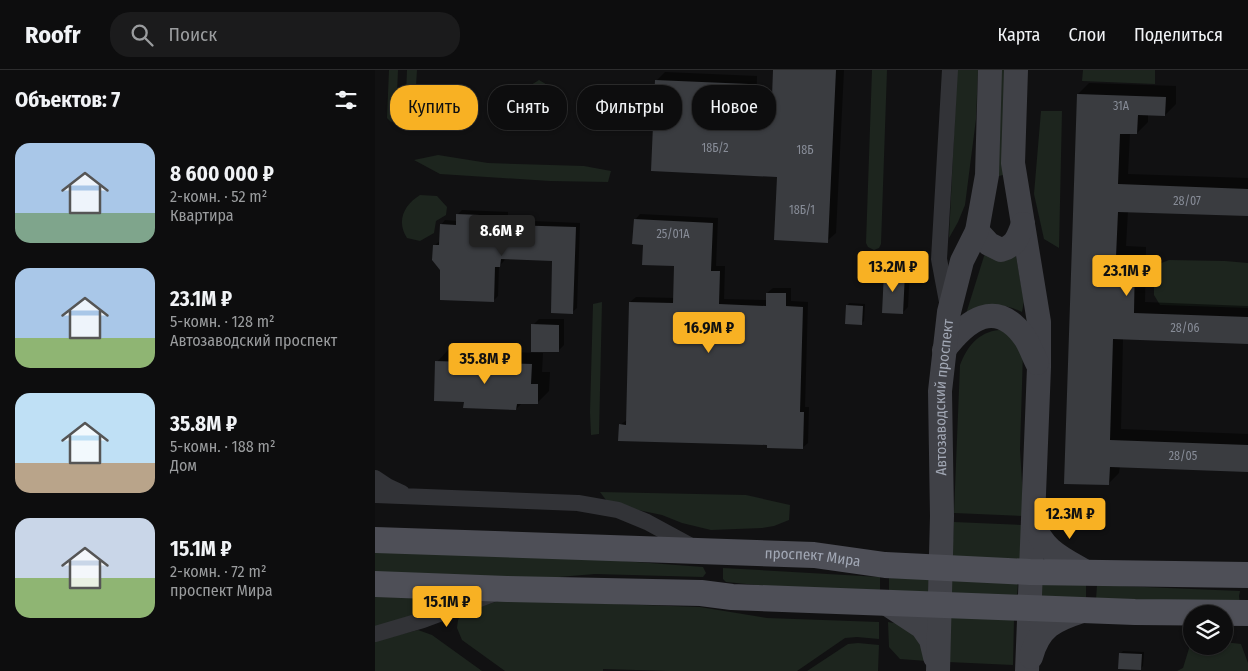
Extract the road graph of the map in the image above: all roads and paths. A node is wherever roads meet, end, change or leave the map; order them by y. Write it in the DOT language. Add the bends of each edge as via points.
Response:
graph roads {
  1 [pos="950,70"];
  2 [pos="990,70"];
  3 [pos="1016,70"];
  4 [pos="1023,224"];
  5 [pos="977,230"];
  6 [pos="949,312"];
  7 [pos="944,350"];
  8 [pos="1039,367"];
  9 [pos="375,478"];
  10 [pos="375,495"];
  11 [pos="409,496"];
  12 [pos="1033,521"];
  13 [pos="375,540"];
  14 [pos="699,550"];
  15 [pos="940,568"];
  16 [pos="1030,572"];
  17 [pos="1088,573"];
  18 [pos="1248,575"];
  19 [pos="375,584"];
  20 [pos="1248,584"];
  21 [pos="507,589"];
  22 [pos="701,593"];
  23 [pos="884,602"];
  24 [pos="940,605"];
  25 [pos="1248,606"];
  26 [pos="1029,608"];
  27 [pos="1086,610"];
  28 [pos="1248,613"];
  29 [pos="375,634"];
  30 [pos="938,669"];
  31 [pos="1027,671"];
  1 -- 6 [label="street" via="939,259"];
  2 -- 5 [label="street, Автозаводский проспект" via="987,175"];
  3 -- 4 [label="street" via="1013,163"];
  4 -- 5 [label="street" via="1016,242 1001,250 989,244"];
  4 -- 8 [label="street" via="1039,322"];
  5 -- 6 [label="street, Автозаводский проспект" via="962,261"];
  6 -- 7 [label="street, Автозаводский проспект"];
  7 -- 8 [label="street" via="969,323 983,316 999,317 1012,324 1025,338"];
  7 -- 15 [label="street, Автозаводский проспект" via="940,391"];
  8 -- 12 [label="street"];
  9 -- 11 [label="street"];
  10 -- 11 [label="street"];
  11 -- 14 [label="street" via="578,503 610,509 647,522"];
  12 -- 16 [label="street"];
  12 -- 17 [label="street" via="1045,546"];
  13 -- 14 [label="main road, проспект Мира"];
  14 -- 15 [label="main road, проспект Мира" via="814,555 885,565"];
  14 -- 22 [label="main road" via="716,569 716,579"];
  15 -- 16 [label="main road, проспект Мира"];
  15 -- 24 [label="street, Автозаводский проспект"];
  16 -- 17 [label="main road, проспект Мира"];
  16 -- 26 [label="street"];
  17 -- 18 [label="main road, проспект Мира"];
  19 -- 21 [label="main road"];
  20 -- 25 [label="main road" via="1239,592 1239,599"];
  21 -- 22 [label="main road"];
  21 -- 29 [label="street"];
  22 -- 23 [label="main road"];
  23 -- 24 [label="main road"];
  23 -- 30 [label="street" via="922,627 931,640"];
  24 -- 26 [label="main road"];
  24 -- 30 [label="street, Автозаводский проспект"];
  26 -- 27 [label="main road"];
  26 -- 31 [label="street"];
  27 -- 28 [label="main road"];
  27 -- 31 [label="street" via="1061,618 1040,634"];
}
